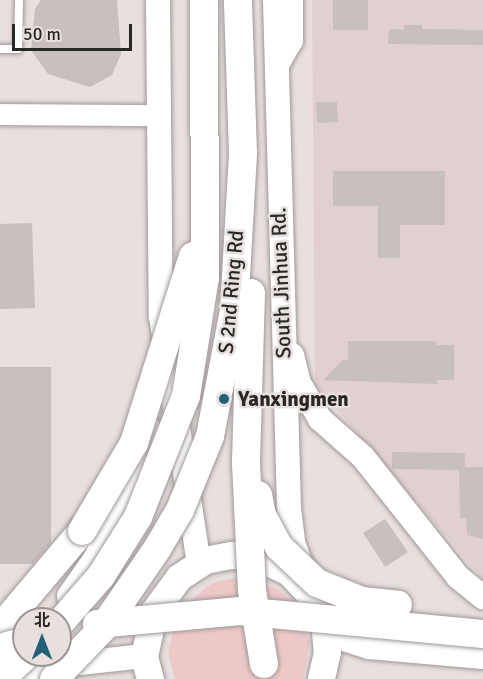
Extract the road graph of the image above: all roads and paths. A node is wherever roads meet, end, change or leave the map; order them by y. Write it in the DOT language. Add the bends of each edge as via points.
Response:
graph roads {
  1 [pos="19,0"];
  2 [pos="158,0"];
  3 [pos="204,0"];
  4 [pos="238,0"];
  5 [pos="275,0"];
  6 [pos="295,0"];
  7 [pos="0,49"];
  8 [pos="276,75"];
  9 [pos="0,114"];
  10 [pos="158,115"];
  11 [pos="243,154"];
  12 [pos="207,208"];
  13 [pos="280,315"];
  14 [pos="161,316"];
  15 [pos="248,417"];
  16 [pos="200,564"];
  17 [pos="483,597"];
  18 [pos="57,607"];
  19 [pos="72,608"];
  20 [pos="319,610"];
  21 [pos="483,615"];
  22 [pos="0,628"];
  23 [pos="72,630"];
  24 [pos="483,634"];
  25 [pos="483,657"];
  26 [pos="14,667"];
  27 [pos="147,668"];
  28 [pos="0,672"];
  29 [pos="0,679"];
  30 [pos="54,679"];
  31 [pos="269,679"];
  32 [pos="321,679"];
  1 -- 7 [label="lane" via="18,49"];
  2 -- 10 [label="main road"];
  3 -- 12 [label="highway, S 2nd Ring Rd, bridge"];
  4 -- 11 [label="highway, S 2nd Ring Rd, bridge"];
  5 -- 8 [label="main road, South Jinhua Rd."];
  6 -- 8 [label="street" via="294,42"];
  8 -- 13 [label="main road, South Jinhua Rd."];
  9 -- 10 [label="street"];
  10 -- 14 [label="main road"];
  11 -- 15 [label="highway, bridge" via="253,238"];
  11 -- 30 [label="highway, S 2nd Ring Rd, bridge" via="234,310 218,402 198,471 180,510 123,600"];
  12 -- 19 [label="highway, S 2nd Ring Rd, bridge" via="197,348 171,442 120,548"];
  12 -- 22 [label="highway, bridge" via="172,335 134,442 82,531"];
  13 -- 17 [label="main road" via="299,383 321,419 363,457 458,577"];
  13 -- 20 [label="main road, South Jinhua Rd." via="293,543"];
  14 -- 16 [label="main road"];
  14 -- 18 [label="main road" via="157,397 138,472 95,559"];
  15 -- 21 [label="highway, bridge" via="262,515 291,561 317,583 362,601"];
  15 -- 31 [label="highway, bridge" via="252,590"];
  16 -- 20 [label="main road" via="231,555 256,558 289,572"];
  16 -- 27 [label="main road" via="180,577 154,611"];
  20 -- 25 [label="main road" via="347,640 369,646"];
  20 -- 32 [label="main road" via="327,652"];
  23 -- 24 [label="highway, bridge" via="158,615 240,611"];
  26 -- 29 [label="highway, bridge"];
  27 -- 28 [label="main road" via="62,661"];
}
